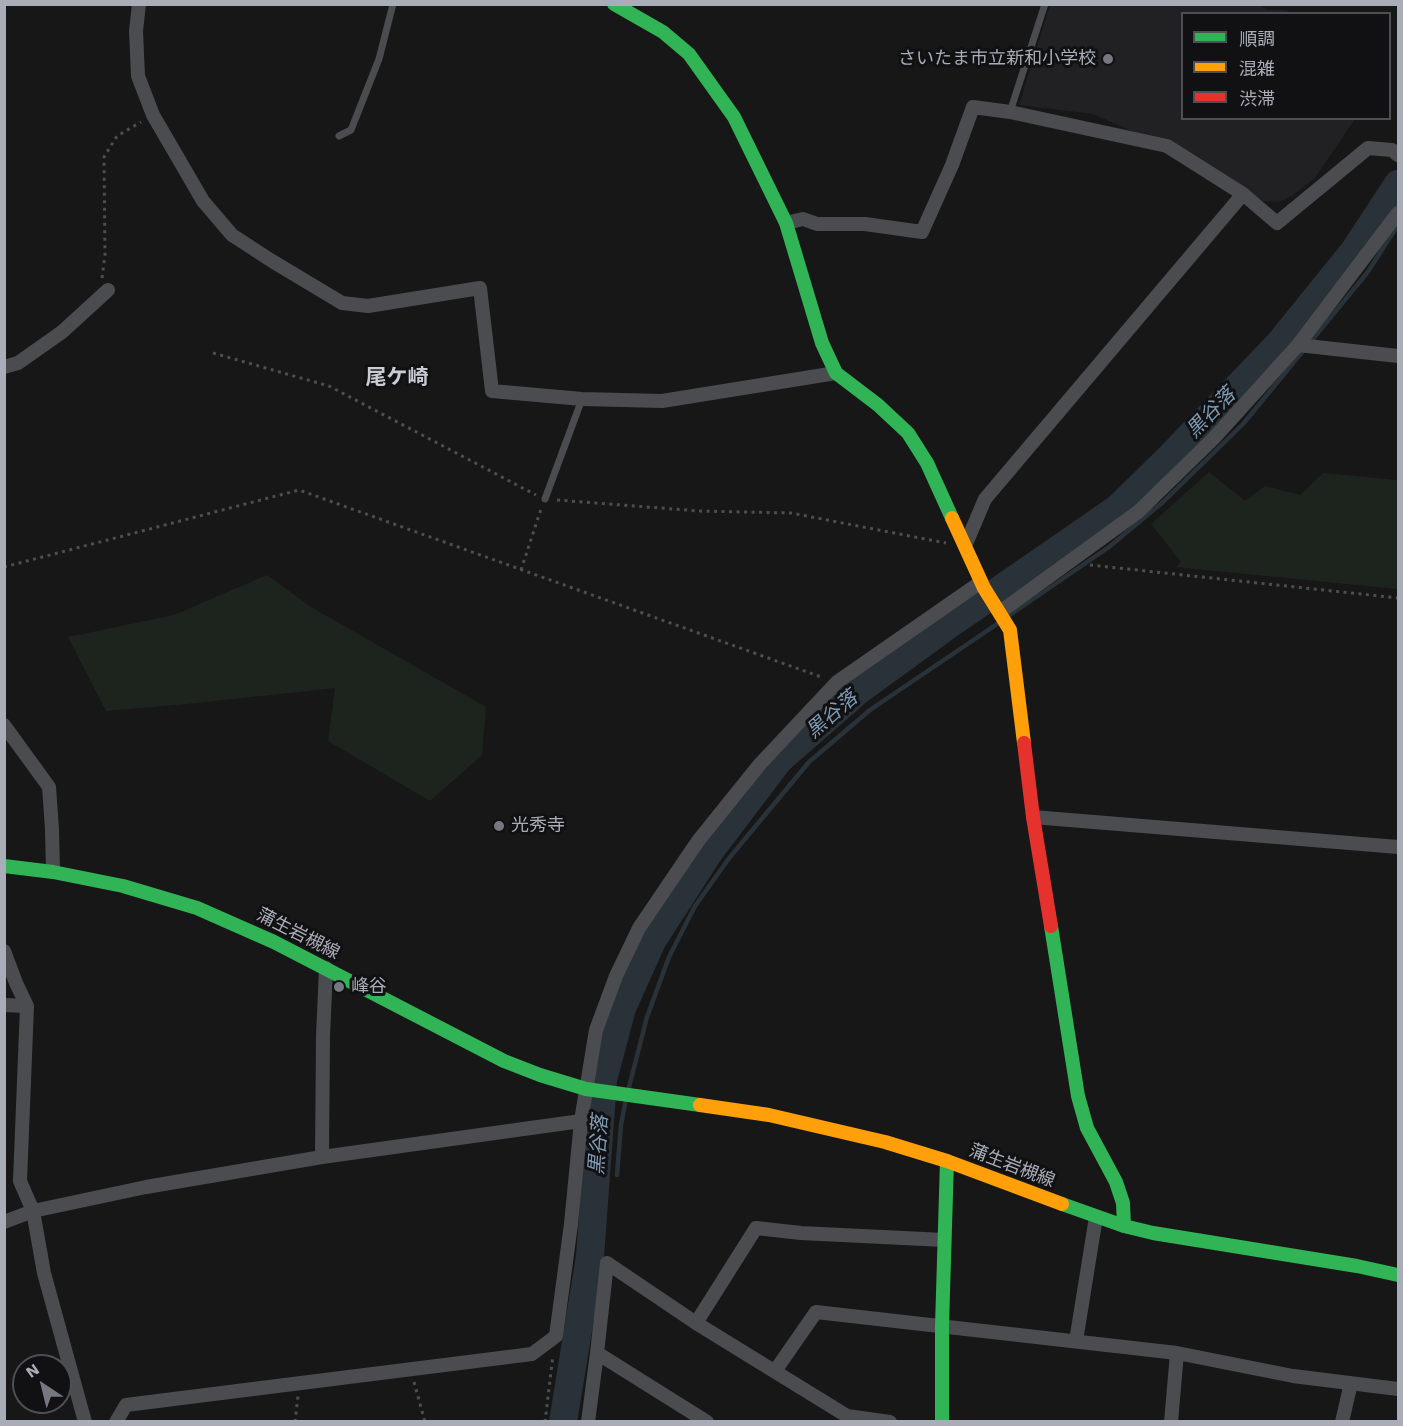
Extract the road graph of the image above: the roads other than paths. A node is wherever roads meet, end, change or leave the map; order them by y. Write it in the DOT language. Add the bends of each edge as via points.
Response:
graph roads {
  1 [pos="139,4"];
  2 [pos="393,4"];
  3 [pos="614,4"];
  4 [pos="1046,4"];
  5 [pos="1010,112"];
  6 [pos="339,136"];
  7 [pos="1398,154"];
  8 [pos="1243,194"];
  9 [pos="1398,213"];
  10 [pos="786,223"];
  11 [pos="108,290"];
  12 [pos="1298,345"];
  13 [pos="1398,356"];
  14 [pos="4,367"];
  15 [pos="836,373"];
  16 [pos="582,399"];
  17 [pos="545,499"];
  18 [pos="965,546"];
  19 [pos="982,585"];
  20 [pos="997,609"];
  21 [pos="4,725"];
  22 [pos="1033,817"];
  23 [pos="1398,847"];
  24 [pos="4,866"];
  25 [pos="53,872"];
  26 [pos="4,951"];
  27 [pos="326,968"];
  28 [pos="4,1005"];
  29 [pos="27,1006"];
  30 [pos="590,1090"];
  31 [pos="581,1120"];
  32 [pos="322,1157"];
  33 [pos="947,1161"];
  34 [pos="33,1211"];
  35 [pos="1096,1217"];
  36 [pos="4,1222"];
  37 [pos="1124,1226"];
  38 [pos="944,1240"];
  39 [pos="1398,1275"];
  40 [pos="696,1323"];
  41 [pos="942,1326"];
  42 [pos="1076,1341"];
  43 [pos="597,1353"];
  44 [pos="1177,1353"];
  45 [pos="775,1371"];
  46 [pos="1352,1383"];
  47 [pos="1398,1389"];
  48 [pos="85,1422"];
  49 [pos="116,1422"];
  50 [pos="588,1422"];
  51 [pos="707,1422"];
  52 [pos="890,1422"];
  53 [pos="942,1422"];
  54 [pos="1171,1422"];
  55 [pos="1342,1422"];
  1 -- 16 [label="street" via="138,76 153,115 203,201 232,235 342,303 368,306 480,288 492,391"];
  2 -- 6 [label="lane" via="379,59 351,130"];
  3 -- 10 [label="street" via="663,32 689,54 734,117"];
  4 -- 5 [label="lane"];
  5 -- 8 [label="street" via="1167,146"];
  5 -- 10 [label="street" via="973,107 922,232 865,224 818,224 803,219"];
  7 -- 8 [label="street" via="1368,148 1277,222"];
  8 -- 18 [label="street" via="985,499"];
  9 -- 12 [label="street"];
  10 -- 15 [label="street" via="822,343"];
  11 -- 14 [label="street" via="62,332 18,363"];
  12 -- 13 [label="street"];
  12 -- 20 [label="street" via="1214,438 1138,512"];
  15 -- 16 [label="street" via="662,401"];
  15 -- 18 [label="street" via="908,433 927,463"];
  16 -- 17 [label="lane"];
  18 -- 19 [label="street"];
  19 -- 20 [label="street"];
  19 -- 30 [label="street" via="837,682 759,764 698,841 639,928 616,976 596,1030"];
  20 -- 22 [label="street" via="1010,630"];
  21 -- 25 [label="street" via="49,787"];
  22 -- 23 [label="street"];
  22 -- 37 [label="street" via="1081,1111 1116,1182 1123,1203"];
  24 -- 25 [label="street, 蒲生岩槻線"];
  25 -- 27 [label="street, 蒲生岩槻線" via="123,886 197,908"];
  26 -- 29 [label="street"];
  27 -- 30 [label="street, 蒲生岩槻線" via="504,1061"];
  27 -- 32 [label="street"];
  28 -- 29 [label="street"];
  29 -- 34 [label="street" via="20,1180"];
  30 -- 31 [label="street"];
  30 -- 33 [label="street, 蒲生岩槻線" via="769,1115"];
  31 -- 32 [label="street"];
  31 -- 49 [label="street" via="572,1224 555,1336 532,1354 126,1405"];
  32 -- 34 [label="street"];
  33 -- 35 [label="street, 蒲生岩槻線"];
  33 -- 38 [label="street"];
  34 -- 36 [label="street"];
  34 -- 48 [label="street" via="44,1273"];
  35 -- 37 [label="street, 蒲生岩槻線"];
  35 -- 42 [label="street"];
  37 -- 39 [label="street, 蒲生岩槻線"];
  38 -- 40 [label="street" via="756,1228"];
  38 -- 41 [label="street"];
  40 -- 43 [label="street" via="607,1263"];
  40 -- 45 [label="street"];
  41 -- 42 [label="street"];
  41 -- 45 [label="street" via="816,1312"];
  41 -- 53 [label="street"];
  42 -- 44 [label="street"];
  43 -- 50 [label="street"];
  43 -- 51 [label="street"];
  44 -- 46 [label="street" via="1293,1376"];
  44 -- 54 [label="street"];
  45 -- 52 [label="street" via="847,1416"];
  46 -- 47 [label="street"];
  46 -- 55 [label="street"];
}
